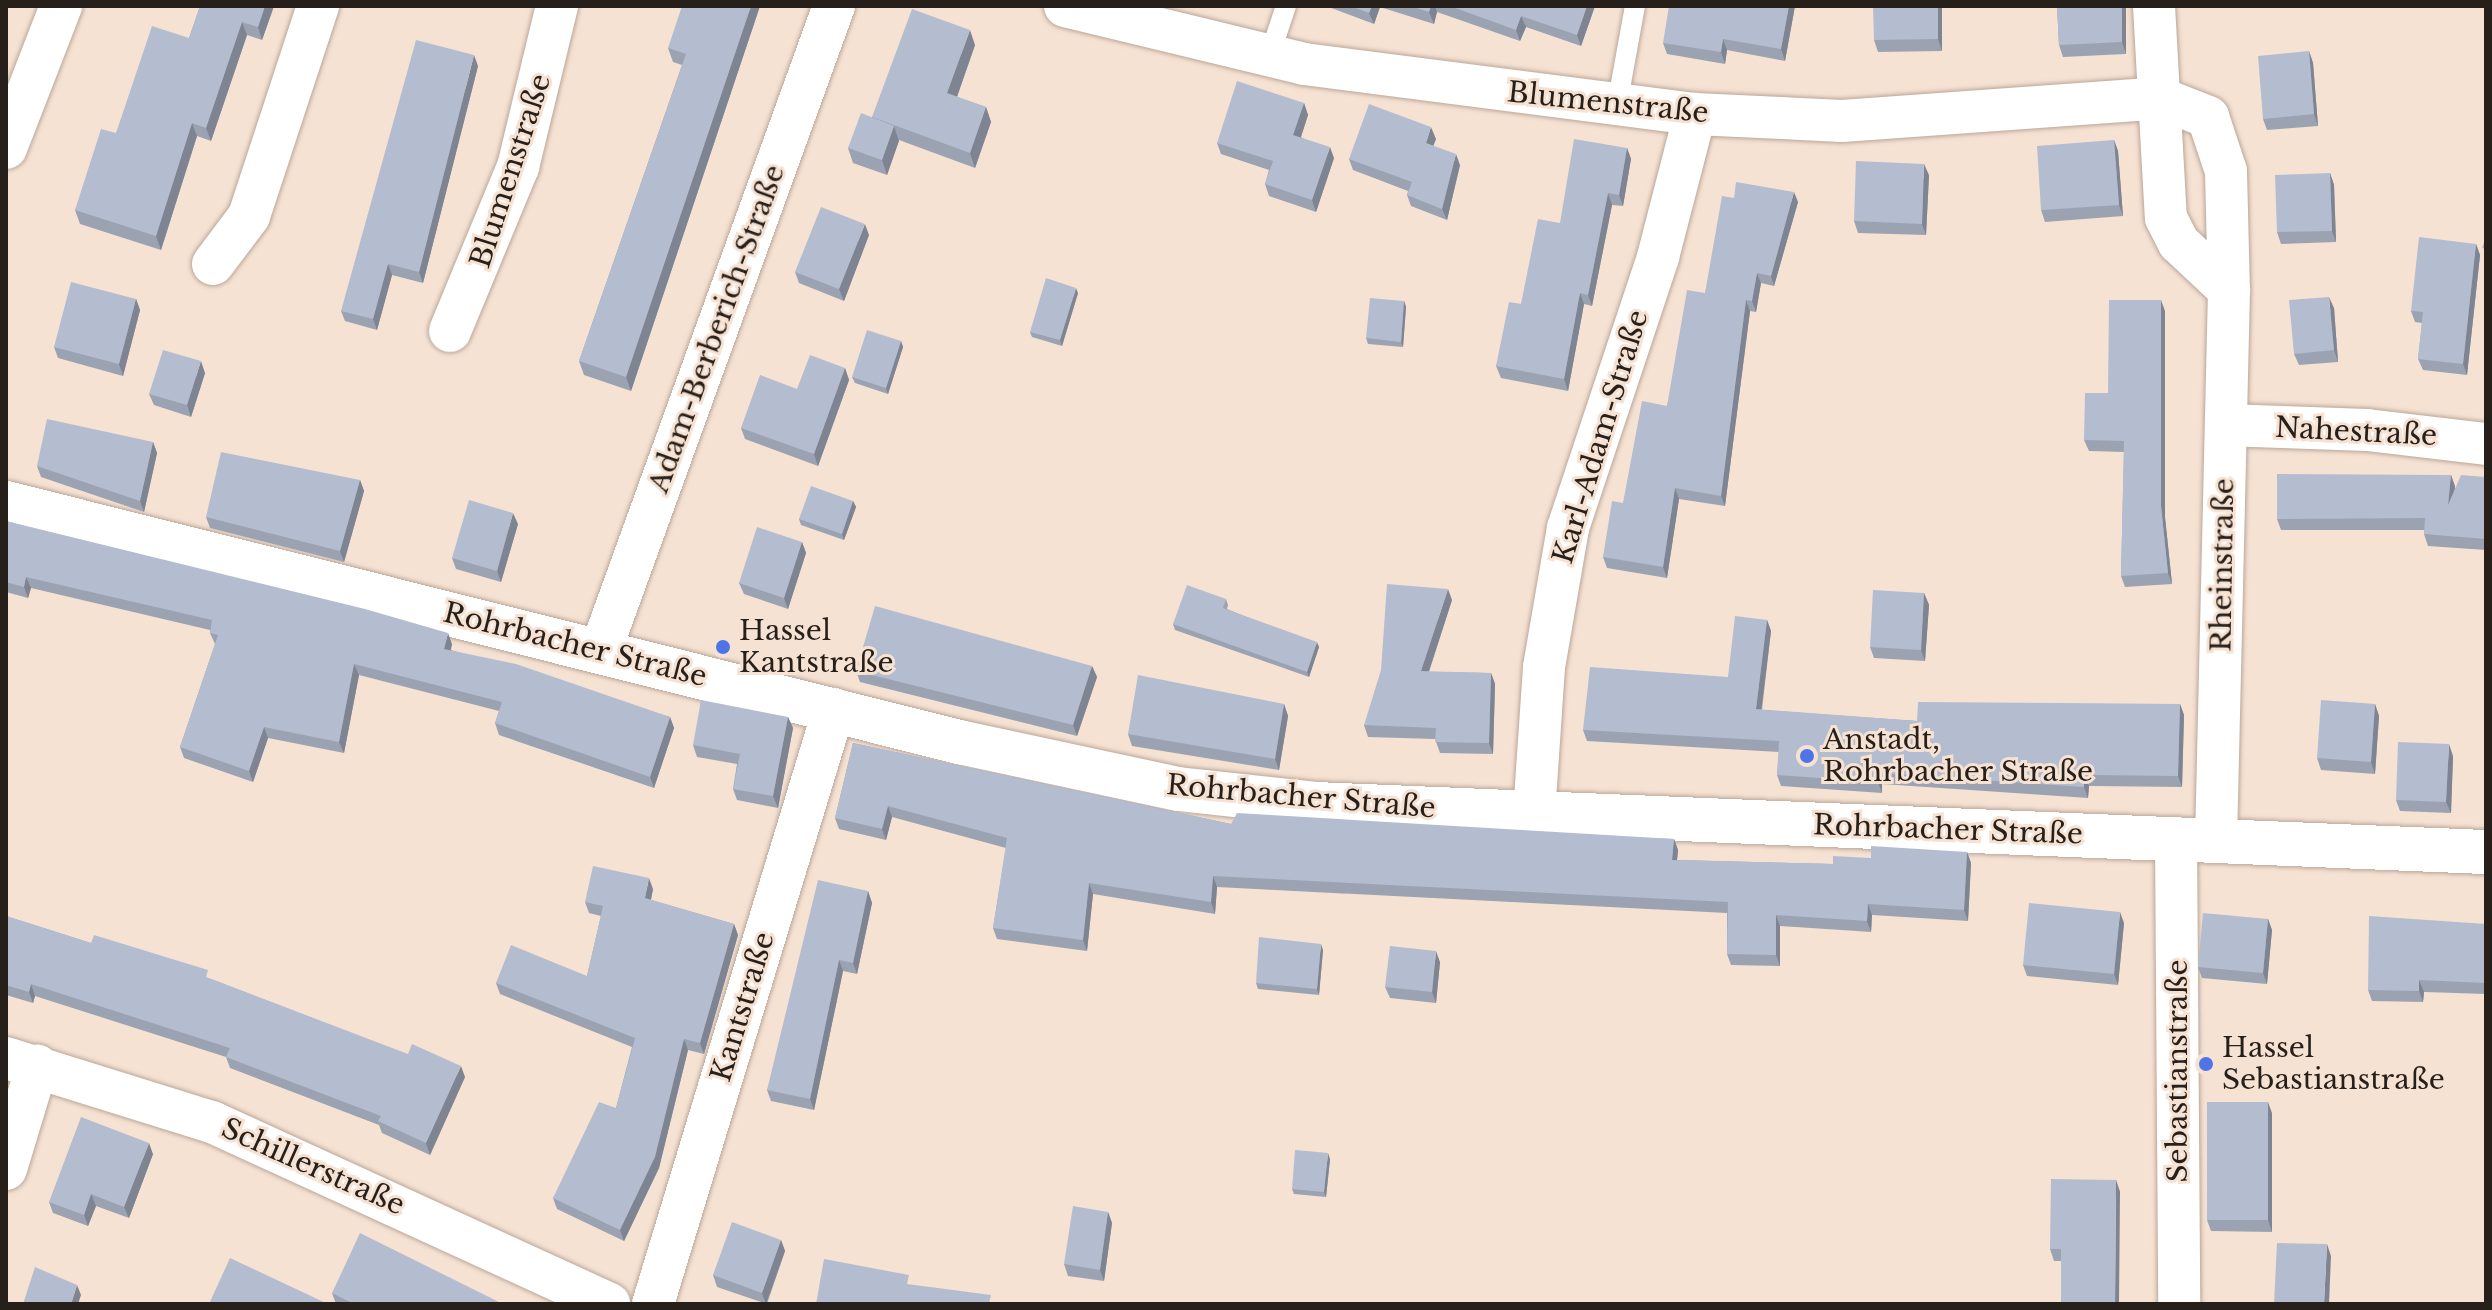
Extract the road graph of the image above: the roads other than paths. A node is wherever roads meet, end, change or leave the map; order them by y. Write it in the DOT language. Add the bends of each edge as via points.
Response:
graph roads {
  1 [pos="61,6"];
  2 [pos="318,6"];
  3 [pos="557,6"];
  4 [pos="834,6"];
  5 [pos="1065,6"];
  6 [pos="1286,6"];
  7 [pos="1635,6"];
  8 [pos="2154,6"];
  9 [pos="1269,57"];
  10 [pos="2160,98"];
  11 [pos="1617,105"];
  12 [pos="1695,114"];
  13 [pos="6,148"];
  14 [pos="213,264"];
  15 [pos="2229,290"];
  16 [pos="450,331"];
  17 [pos="2226,425"];
  18 [pos="2486,444"];
  19 [pos="6,503"];
  20 [pos="600,652"];
  21 [pos="834,709"];
  22 [pos="1534,814"];
  23 [pos="2196,839"];
  24 [pos="2486,852"];
  25 [pos="22,1062"];
  26 [pos="6,1169"];
  27 [pos="609,1304"];
  28 [pos="653,1304"];
  29 [pos="2179,1304"];
  1 -- 13 [label="street"];
  2 -- 14 [label="street" via="249,216"];
  3 -- 16 [label="street, Blumenstraße" via="518,167"];
  4 -- 20 [label="street, Adam-Berberich-Straße"];
  5 -- 9 [label="street, Blumenstraße"];
  6 -- 9 [label="lane"];
  7 -- 11 [label="lane"];
  8 -- 10 [label="street"];
  9 -- 11 [label="street, Blumenstraße"];
  10 -- 12 [label="street, Blumenstraße" via="1842,121"];
  10 -- 15 [label="street" via="2166,218 2179,243"];
  10 -- 15 [label="street, Rheinstraße" via="2208,117 2222,144"];
  11 -- 12 [label="street, Blumenstraße"];
  12 -- 22 [label="street, Karl-Adam-Straße" via="1658,257 1568,528 1544,667"];
  15 -- 17 [label="street, Rheinstraße"];
  17 -- 18 [label="street, Nahestraße" via="2367,430"];
  17 -- 23 [label="street, Rheinstraße"];
  19 -- 20 [label="street, Rohrbacher Straße"];
  20 -- 21 [label="street, Rohrbacher Straße"];
  21 -- 22 [label="street, Rohrbacher Straße" via="1178,789"];
  21 -- 28 [label="street, Kantstraße"];
  22 -- 23 [label="street, Rohrbacher Straße"];
  23 -- 24 [label="street, Rohrbacher Straße"];
  23 -- 29 [label="street, Sebastianstraße"];
  25 -- 26 [label="street"];
  25 -- 27 [label="street, Schillerstraße" via="110,1085 298,1157"];
}
